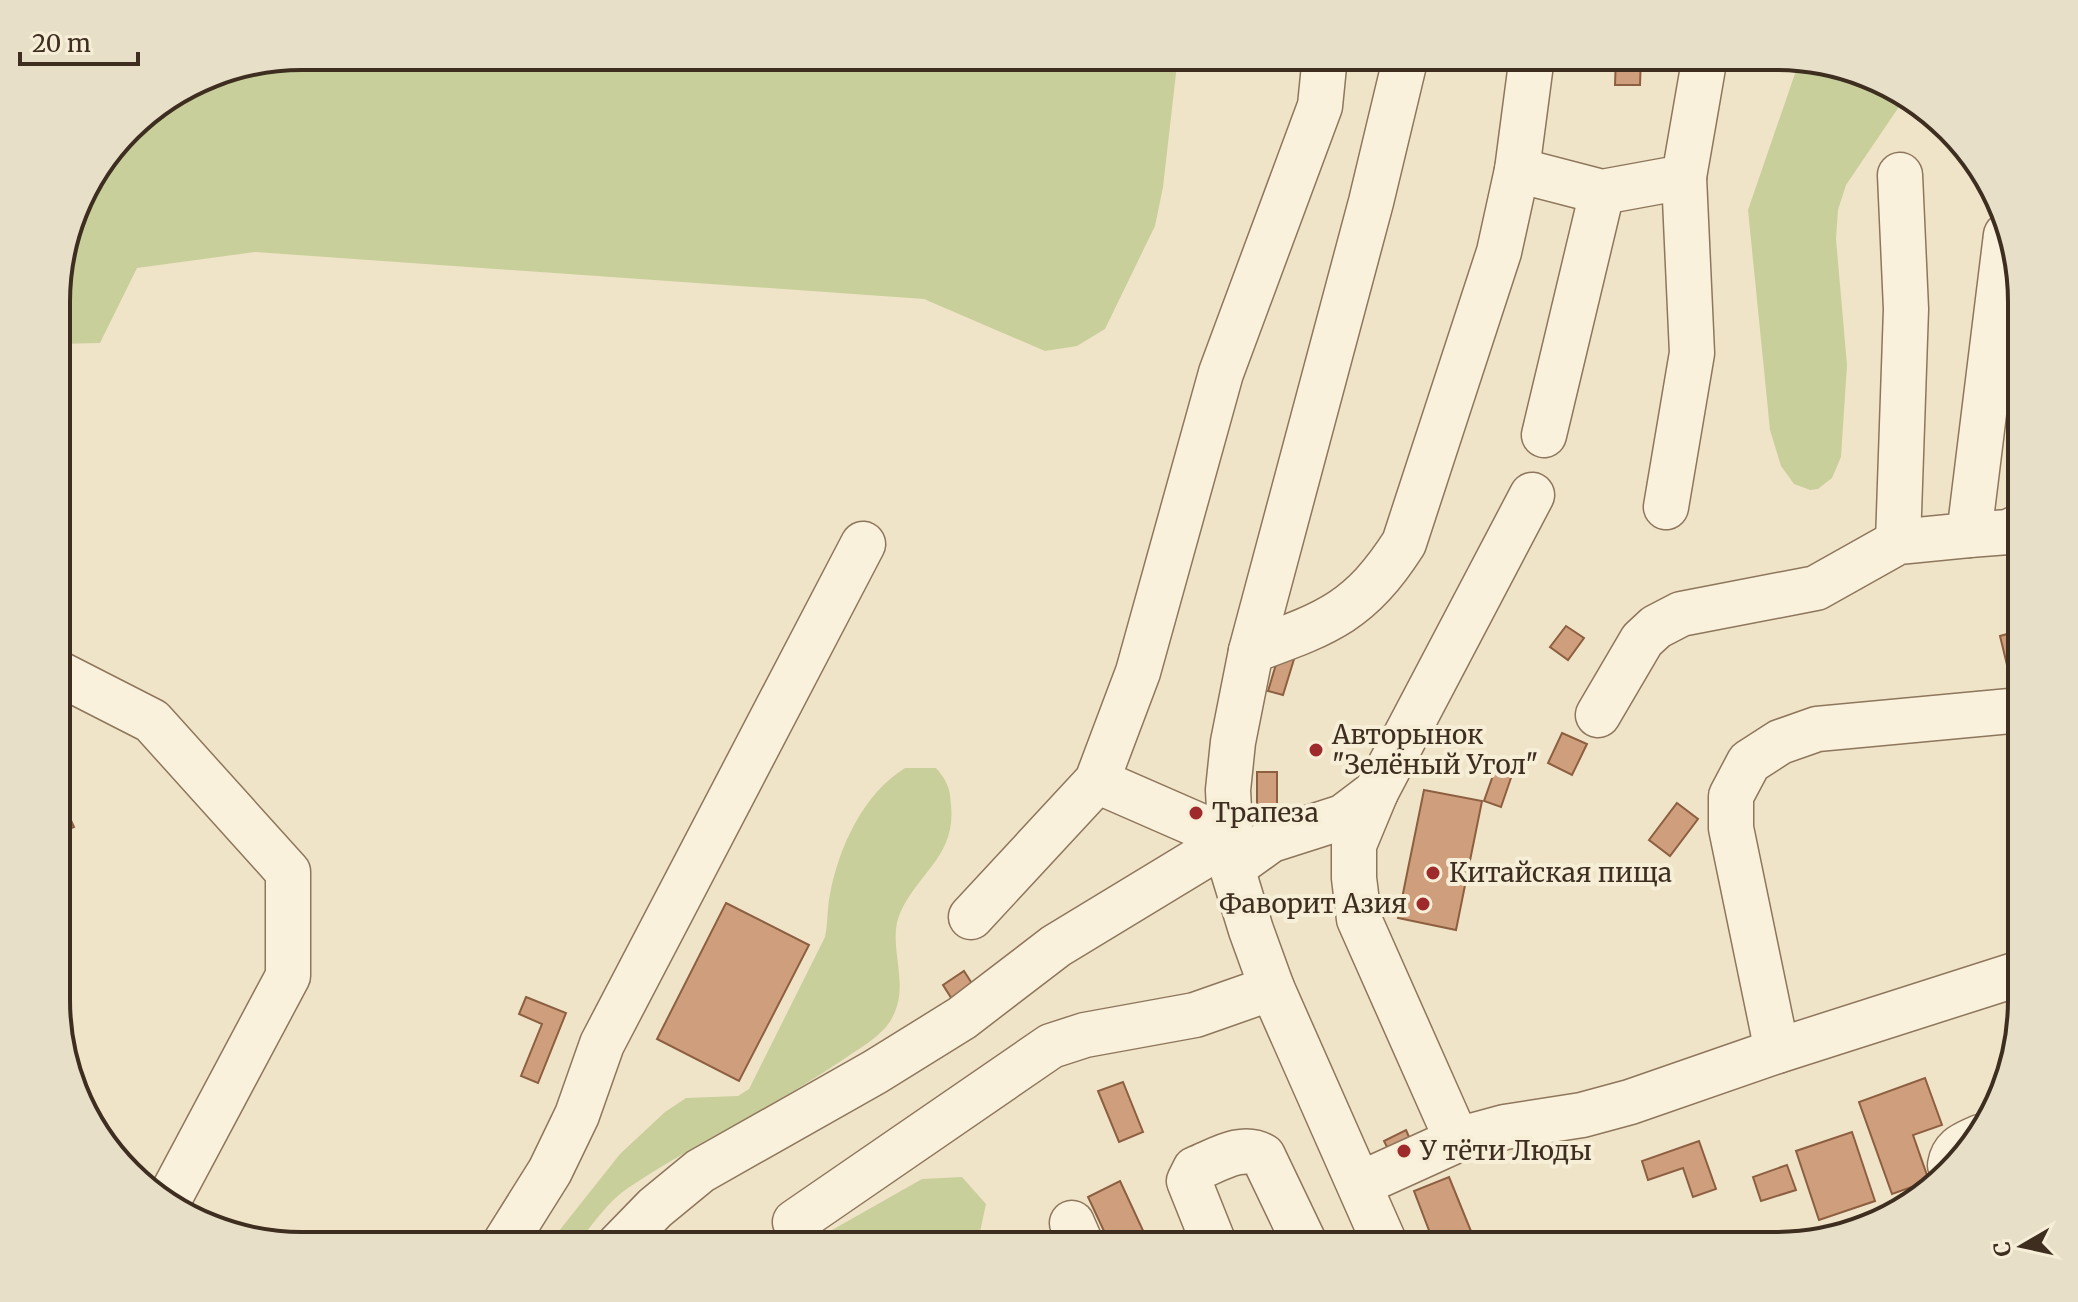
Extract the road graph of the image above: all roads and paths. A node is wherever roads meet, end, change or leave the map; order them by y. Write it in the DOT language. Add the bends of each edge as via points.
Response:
graph roads {
  1 [pos="1324,70"];
  2 [pos="1403,70"];
  3 [pos="1530,70"];
  4 [pos="1703,70"];
  5 [pos="1517,170"];
  6 [pos="1900,175"];
  7 [pos="1684,177"];
  8 [pos="1602,192"];
  9 [pos="2004,255"];
  10 [pos="1544,435"];
  11 [pos="1532,495"];
  12 [pos="1666,507"];
  13 [pos="2008,532"];
  14 [pos="1969,535"];
  15 [pos="1898,542"];
  16 [pos="863,544"];
  17 [pos="1251,651"];
  18 [pos="70,679"];
  19 [pos="2008,711"];
  20 [pos="1598,715"];
  21 [pos="1097,781"];
  22 [pos="1376,792"];
  23 [pos="1230,854"];
  24 [pos="971,917"];
  25 [pos="2008,977"];
  26 [pos="1272,988"];
  27 [pos="1777,1051"];
  28 [pos="1457,1140"];
  29 [pos="1360,1184"];
  30 [pos="173,1193"];
  31 [pos="795,1222"];
  32 [pos="512,1232"];
  33 [pos="632,1232"];
  34 [pos="1209,1232"];
  35 [pos="1299,1232"];
  36 [pos="1380,1232"];
  1 -- 21 [label="street" via="1320,106 1221,373 1138,672"];
  2 -- 17 [label="street"];
  3 -- 5 [label="street"];
  4 -- 7 [label="street"];
  5 -- 8 [label="street"];
  5 -- 17 [label="street" via="1499,252 1404,543 1363,597 1333,618"];
  6 -- 15 [label="street" via="1906,309"];
  7 -- 8 [label="street"];
  7 -- 12 [label="street" via="1692,353"];
  8 -- 10 [label="street"];
  9 -- 14 [label="street"];
  11 -- 22 [label="street"];
  13 -- 14 [label="street"];
  14 -- 15 [label="street"];
  15 -- 20 [label="street" via="1816,588 1681,614 1656,627 1642,640"];
  16 -- 32 [label="street" via="602,1044 550,1171"];
  17 -- 23 [label="street" via="1228,790"];
  18 -- 30 [label="street" via="152,721 288,872 288,976"];
  19 -- 27 [label="street" via="1817,729 1780,742 1749,762 1731,796 1731,828"];
  21 -- 23 [label="street" via="1216,833"];
  21 -- 24 [label="street"];
  22 -- 23 [label="street" via="1343,817"];
  22 -- 28 [label="street" via="1354,845 1359,919"];
  23 -- 26 [label="street"];
  23 -- 33 [label="street" via="1056,946 962,1018 700,1171"];
  25 -- 27 [label="street"];
  26 -- 29 [label="street"];
  26 -- 31 [label="street" via="1195,1015 1051,1046"];
  27 -- 28 [label="street" via="1594,1112"];
  28 -- 29 [label="street"];
  29 -- 36 [label="street"];
  34 -- 35 [label="street" via="1189,1181 1195,1169 1255,1150 1263,1156"];
}
